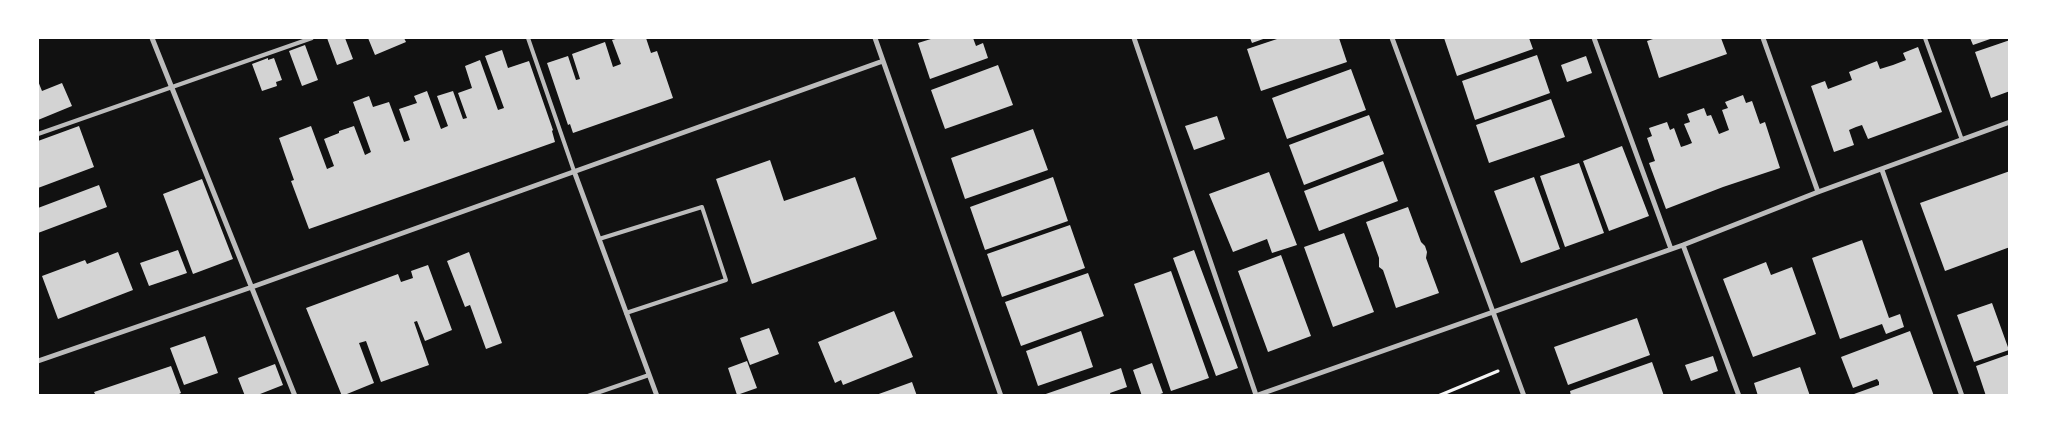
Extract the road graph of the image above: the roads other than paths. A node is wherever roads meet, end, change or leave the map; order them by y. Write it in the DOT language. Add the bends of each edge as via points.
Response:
graph roads {
  1 [pos="152,38"];
  2 [pos="312,38"];
  3 [pos="528,38"];
  4 [pos="875,38"];
  5 [pos="1134,38"];
  6 [pos="1392,38"];
  7 [pos="1594,38"];
  8 [pos="1763,38"];
  9 [pos="1925,38"];
  10 [pos="883,61"];
  11 [pos="172,87"];
  12 [pos="2010,122"];
  13 [pos="38,134"];
  14 [pos="1962,140"];
  15 [pos="574,170"];
  16 [pos="1882,170"];
  17 [pos="1818,192"];
  18 [pos="600,238"];
  19 [pos="1683,245"];
  20 [pos="1671,249"];
  21 [pos="252,287"];
  22 [pos="1493,310"];
  23 [pos="626,313"];
  24 [pos="38,361"];
  25 [pos="649,374"];
  26 [pos="1256,395"];
  27 [pos="295,396"];
  28 [pos="588,396"];
  29 [pos="657,396"];
  30 [pos="1001,396"];
  31 [pos="1524,396"];
  32 [pos="1739,396"];
  33 [pos="1962,396"];
  1 -- 11 [label="street"];
  2 -- 11 [label="lane"];
  3 -- 15 [label="lane"];
  4 -- 10 [label="street"];
  5 -- 26 [label="street"];
  6 -- 22 [label="street"];
  7 -- 20 [label="street"];
  8 -- 17 [label="street"];
  9 -- 14 [label="lane"];
  10 -- 15 [label="street"];
  10 -- 30 [label="street"];
  11 -- 13 [label="lane"];
  11 -- 21 [label="street"];
  12 -- 14 [label="street"];
  14 -- 16 [label="street"];
  15 -- 18 [label="street"];
  15 -- 21 [label="street"];
  16 -- 17 [label="street"];
  16 -- 33 [label="street"];
  17 -- 19 [label="street"];
  18 -- 23 [label="street"];
  18 -- 23 [label="lane" via="702,207 726,280"];
  19 -- 20 [label="street"];
  19 -- 32 [label="street"];
  20 -- 22 [label="street"];
  21 -- 24 [label="street"];
  21 -- 27 [label="street"];
  22 -- 26 [label="street"];
  22 -- 31 [label="street"];
  23 -- 25 [label="street"];
  25 -- 28 [label="lane"];
  25 -- 29 [label="street"];
}
